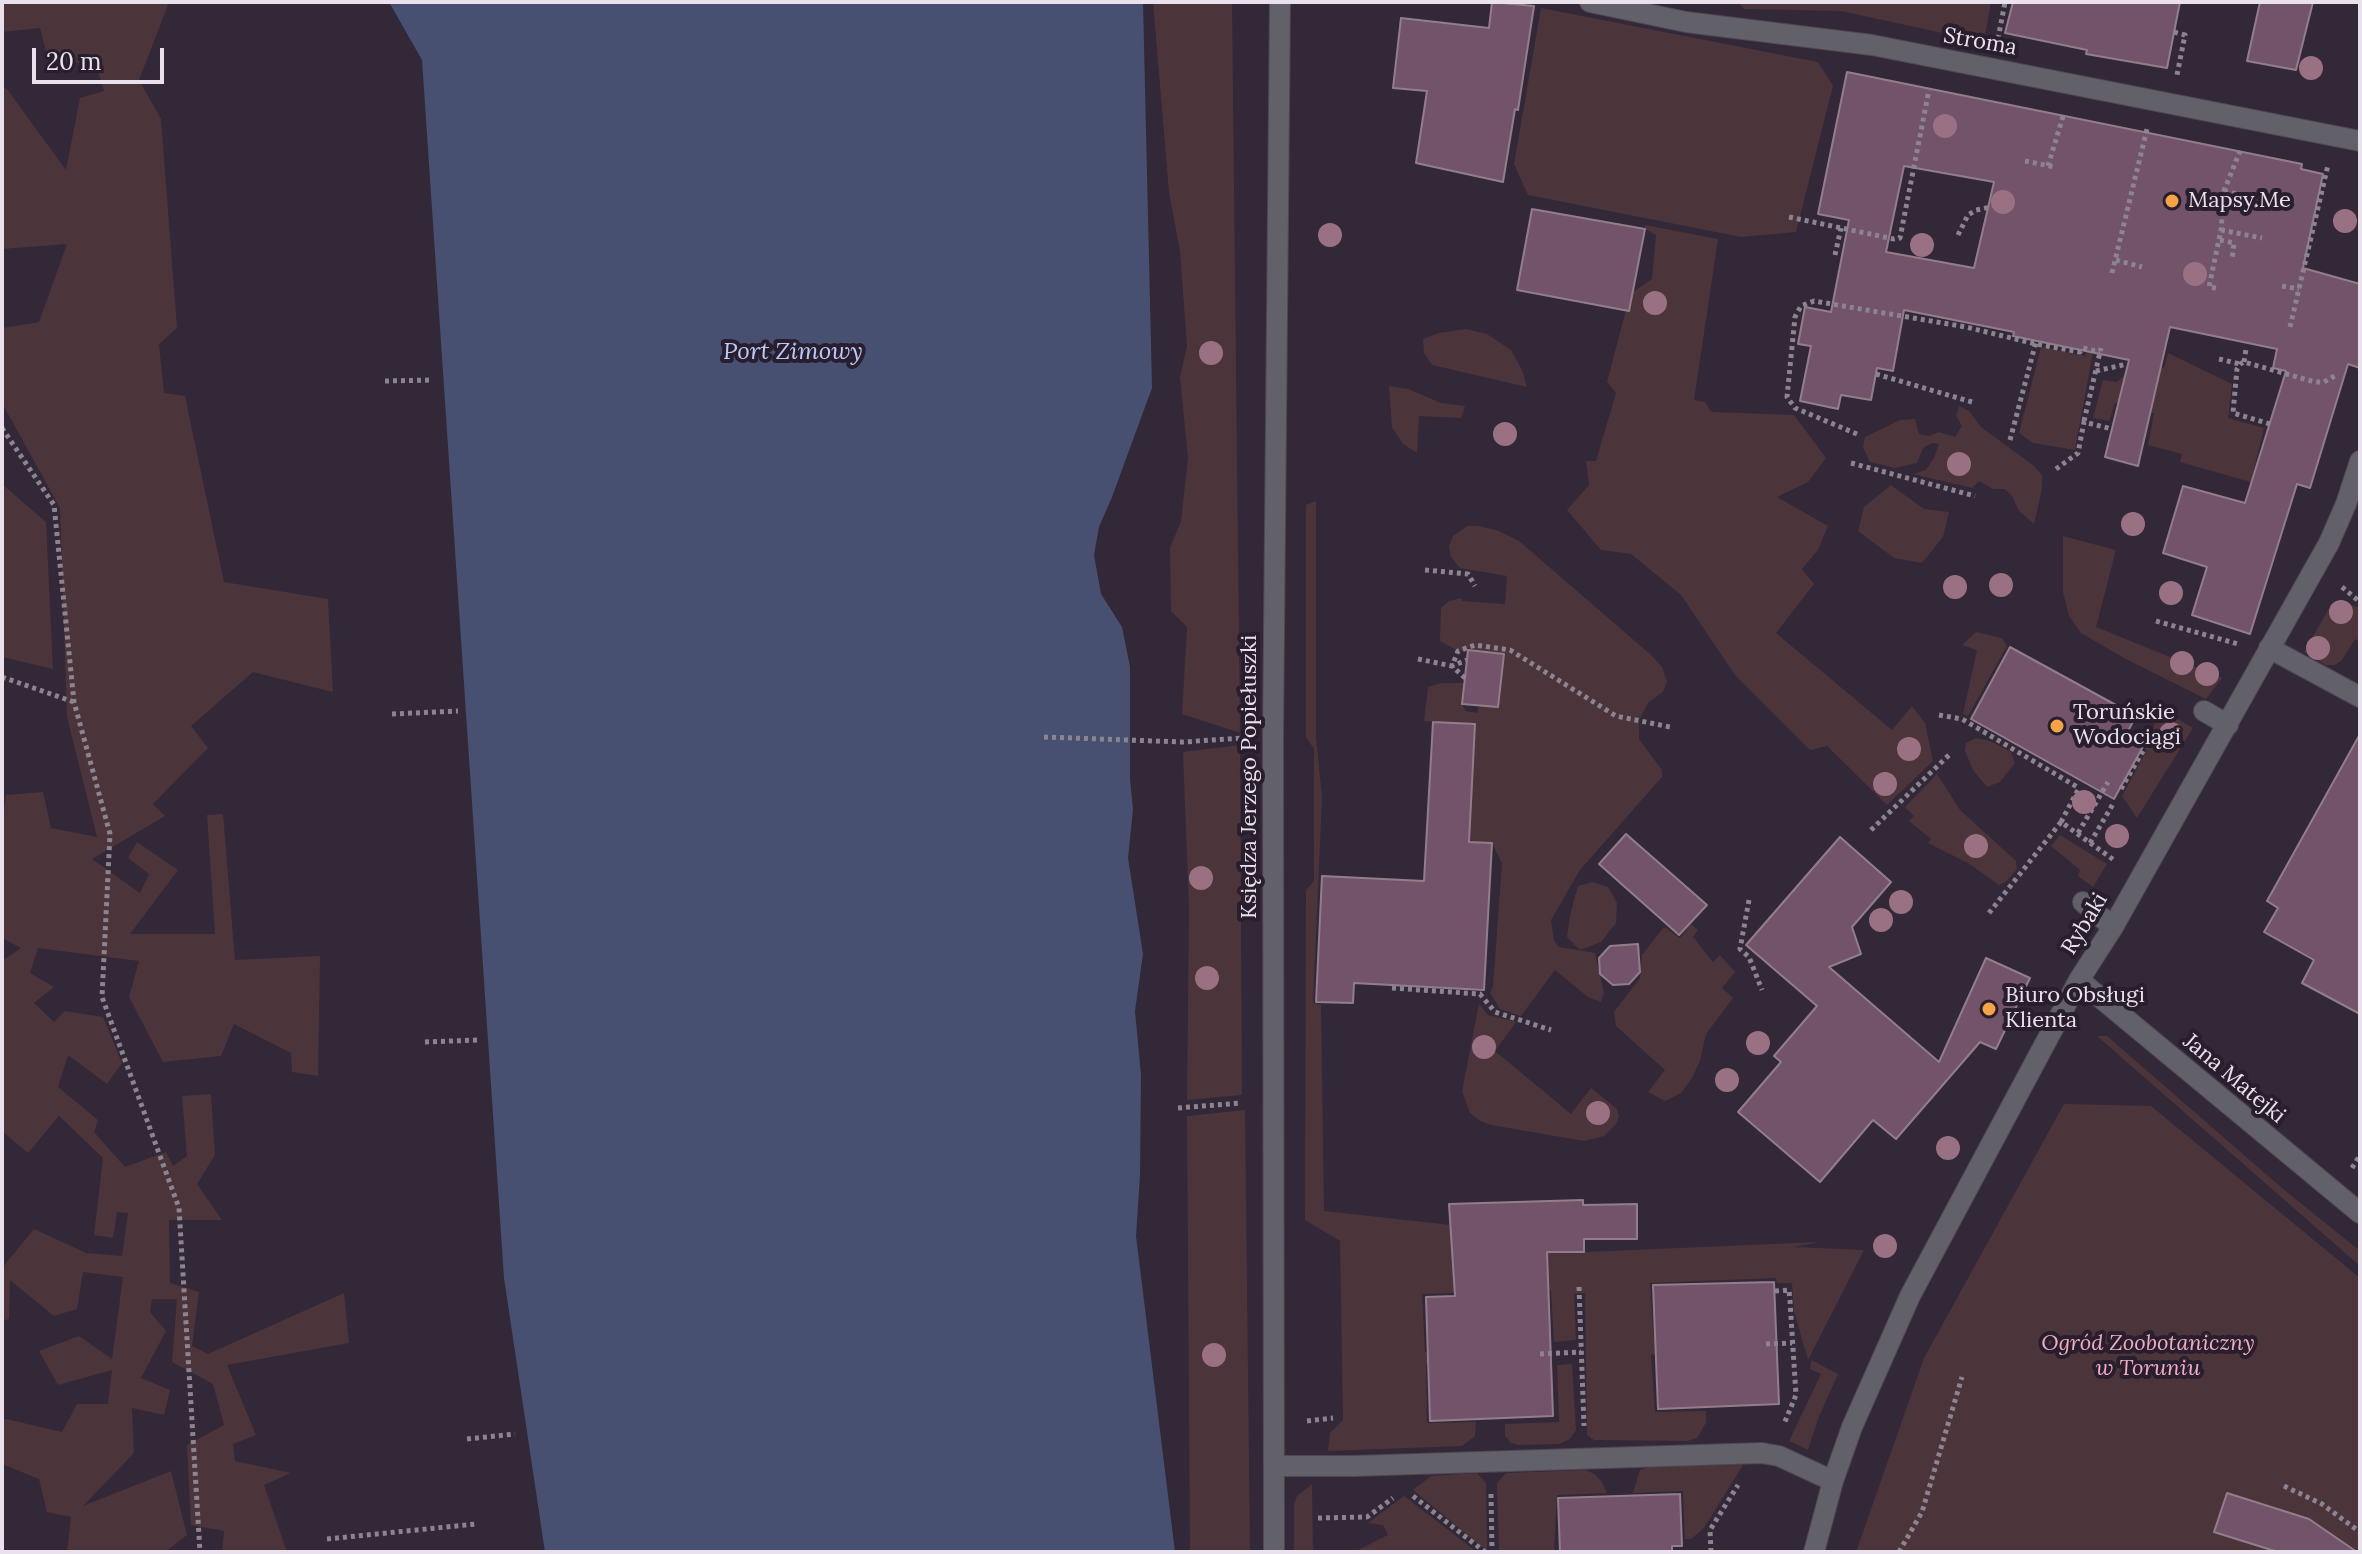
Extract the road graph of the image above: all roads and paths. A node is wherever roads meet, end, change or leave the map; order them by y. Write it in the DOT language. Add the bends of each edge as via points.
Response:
graph roads {
  1 [pos="1280,2"];
  2 [pos="1590,2"];
  3 [pos="2174,32"];
  4 [pos="1935,58"];
  5 [pos="2171,103"];
  6 [pos="2066,106"];
  7 [pos="2149,123"];
  8 [pos="2242,140"];
  9 [pos="2360,141"];
  10 [pos="2025,161"];
  11 [pos="2329,163"];
  12 [pos="2224,191"];
  13 [pos="2237,194"];
  14 [pos="1991,207"];
  15 [pos="1789,217"];
  16 [pos="1841,228"];
  17 [pos="2221,230"];
  18 [pos="1958,235"];
  19 [pos="2262,238"];
  20 [pos="2219,240"];
  21 [pos="1835,255"];
  22 [pos="2116,260"];
  23 [pos="2232,260"];
  24 [pos="2142,267"];
  25 [pos="2112,273"];
  26 [pos="2282,286"];
  27 [pos="2216,288"];
  28 [pos="2299,289"];
  29 [pos="2290,327"];
  30 [pos="2036,343"];
  31 [pos="2246,349"];
  32 [pos="2219,359"];
  33 [pos="2242,363"];
  34 [pos="2127,364"];
  35 [pos="2096,371"];
  36 [pos="1876,374"];
  37 [pos="2338,374"];
  38 [pos="433,380"];
  39 [pos="385,381"];
  40 [pos="1972,402"];
  41 [pos="2084,422"];
  42 [pos="2270,424"];
  43 [pos="2,428"];
  44 [pos="2112,429"];
  45 [pos="1857,434"];
  46 [pos="2010,440"];
  47 [pos="2360,461"];
  48 [pos="1851,463"];
  49 [pos="2056,469"];
  50 [pos="1975,496"];
  51 [pos="1425,570"];
  52 [pos="2335,579"];
  53 [pos="1475,586"];
  54 [pos="2360,602"];
  55 [pos="2156,621"];
  56 [pos="2246,646"];
  57 [pos="2269,648"];
  58 [pos="1418,659"];
  59 [pos="1467,660"];
  60 [pos="1452,666"];
  61 [pos="2,677"];
  62 [pos="1465,678"];
  63 [pos="2360,697"];
  64 [pos="74,702"];
  65 [pos="458,711"];
  66 [pos="2204,711"];
  67 [pos="392,714"];
  68 [pos="1939,715"];
  69 [pos="2228,725"];
  70 [pos="1670,727"];
  71 [pos="1044,737"];
  72 [pos="1244,738"];
  73 [pos="2147,744"];
  74 [pos="1949,755"];
  75 [pos="2108,782"];
  76 [pos="2121,789"];
  77 [pos="2113,804"];
  78 [pos="2061,822"];
  79 [pos="1871,830"];
  80 [pos="2078,833"];
  81 [pos="2090,843"];
  82 [pos="2118,863"];
  83 [pos="1749,900"];
  84 [pos="2083,902"];
  85 [pos="1989,913"];
  86 [pos="2113,927"];
  87 [pos="2079,980"];
  88 [pos="1392,988"];
  89 [pos="1762,990"];
  90 [pos="1551,1030"];
  91 [pos="479,1040"];
  92 [pos="425,1042"];
  93 [pos="1274,1101"];
  94 [pos="1178,1108"];
  95 [pos="2360,1213"];
  96 [pos="1579,1287"];
  97 [pos="1775,1291"];
  98 [pos="1792,1343"];
  99 [pos="1766,1344"];
  100 [pos="1581,1352"];
  101 [pos="1540,1354"];
  102 [pos="1962,1377"];
  103 [pos="1796,1395"];
  104 [pos="1333,1418"];
  105 [pos="1305,1427"];
  106 [pos="515,1434"];
  107 [pos="467,1439"];
  108 [pos="1584,1457"];
  109 [pos="1491,1461"];
  110 [pos="1274,1466"];
  111 [pos="1745,1473"];
  112 [pos="1833,1481"];
  113 [pos="2284,1486"];
  114 [pos="1318,1518"];
  115 [pos="476,1524"];
  116 [pos="2360,1532"];
  117 [pos="327,1539"];
  118 [pos="200,1552"];
  119 [pos="1274,1552"];
  120 [pos="1485,1552"];
  121 [pos="1492,1552"];
  122 [pos="1711,1552"];
  123 [pos="1814,1552"];
  124 [pos="1899,1552"];
  1 -- 93 [label="street, Księdza Jerzego Popiełuszki"];
  2 -- 4 [label="street, Stroma" via="1686,22"];
  3 -- 5 [label="path" via="2185,35"];
  4 -- 5 [label="street, Stroma"];
  4 -- 16 [label="path" via="1900,238"];
  5 -- 9 [label="street, Stroma"];
  6 -- 10 [label="path" via="2052,167"];
  7 -- 22 [label="path"];
  8 -- 12 [label="path"];
  11 -- 28 [label="path"];
  12 -- 13 [label="path"];
  12 -- 17 [label="path"];
  14 -- 18 [label="path" via="1968,215"];
  15 -- 16 [label="path"];
  16 -- 21 [label="path"];
  17 -- 19 [label="path"];
  17 -- 20 [label="path"];
  20 -- 23 [label="path" via="2234,243"];
  20 -- 27 [label="path" via="2209,287"];
  22 -- 24 [label="path"];
  22 -- 25 [label="path"];
  26 -- 28 [label="path"];
  28 -- 29 [label="path"];
  30 -- 35 [label="path" via="2080,352 2100,350"];
  30 -- 45 [label="path" via="1814,301 1801,306 1795,317 1787,397 1795,408"];
  30 -- 46 [label="path"];
  31 -- 33 [label="path"];
  32 -- 33 [label="path"];
  33 -- 37 [label="path" via="2315,382"];
  33 -- 42 [label="path" via="2233,413"];
  34 -- 35 [label="path"];
  35 -- 41 [label="path"];
  36 -- 40 [label="path"];
  38 -- 39 [label="path"];
  41 -- 44 [label="path"];
  41 -- 49 [label="path" via="2078,453"];
  43 -- 64 [label="path" via="54,505"];
  47 -- 57 [label="street, Rybaki" via="2329,543"];
  48 -- 50 [label="path"];
  51 -- 53 [label="path" via="1468,574"];
  52 -- 54 [label="path"];
  55 -- 56 [label="path"];
  57 -- 63 [label="street"];
  57 -- 69 [label="street, Rybaki"];
  58 -- 60 [label="path"];
  59 -- 60 [label="path"];
  60 -- 62 [label="path"];
  60 -- 70 [label="path" via="1458,651 1475,645 1510,650 1616,716"];
  61 -- 64 [label="path"];
  64 -- 118 [label="path" via="110,834 102,997 179,1208"];
  65 -- 67 [label="path"];
  66 -- 69 [label="street"];
  68 -- 78 [label="path" via="1962,719 2081,788"];
  69 -- 86 [label="street, Rybaki"];
  71 -- 72 [label="path" via="1183,742"];
  73 -- 76 [label="path"];
  74 -- 79 [label="path"];
  75 -- 80 [label="path"];
  77 -- 81 [label="path"];
  78 -- 80 [label="path"];
  78 -- 85 [label="path"];
  80 -- 81 [label="path"];
  81 -- 82 [label="path"];
  83 -- 89 [label="path" via="1740,949 1749,957"];
  84 -- 86 [label="street"];
  86 -- 87 [label="street, Rybaki"];
  87 -- 95 [label="street, Jana Matejki"];
  87 -- 112 [label="street, Rybaki" via="1910,1296"];
  88 -- 90 [label="path" via="1480,994 1495,1012"];
  91 -- 92 [label="path"];
  93 -- 94 [label="path"];
  93 -- 110 [label="street, Księdza Jerzego Popiełuszki"];
  96 -- 100 [label="path"];
  97 -- 98 [label="path" via="1789,1290"];
  98 -- 99 [label="path"];
  98 -- 103 [label="path"];
  100 -- 101 [label="path"];
  100 -- 108 [label="path"];
  102 -- 124 [label="path" via="1922,1512"];
  104 -- 105 [label="path" via="1307,1421"];
  106 -- 107 [label="path"];
  108 -- 109 [label="street"];
  108 -- 112 [label="street" via="1762,1453"];
  109 -- 110 [label="street"];
  109 -- 121 [label="path"];
  110 -- 119 [label="street, Księdza Jerzego Popiełuszki"];
  111 -- 122 [label="path" via="1710,1530"];
  112 -- 123 [label="street, Rybaki"];
  113 -- 116 [label="path" via="2322,1504"];
  114 -- 120 [label="path" via="1367,1517 1404,1490"];
  115 -- 117 [label="path"];
}
